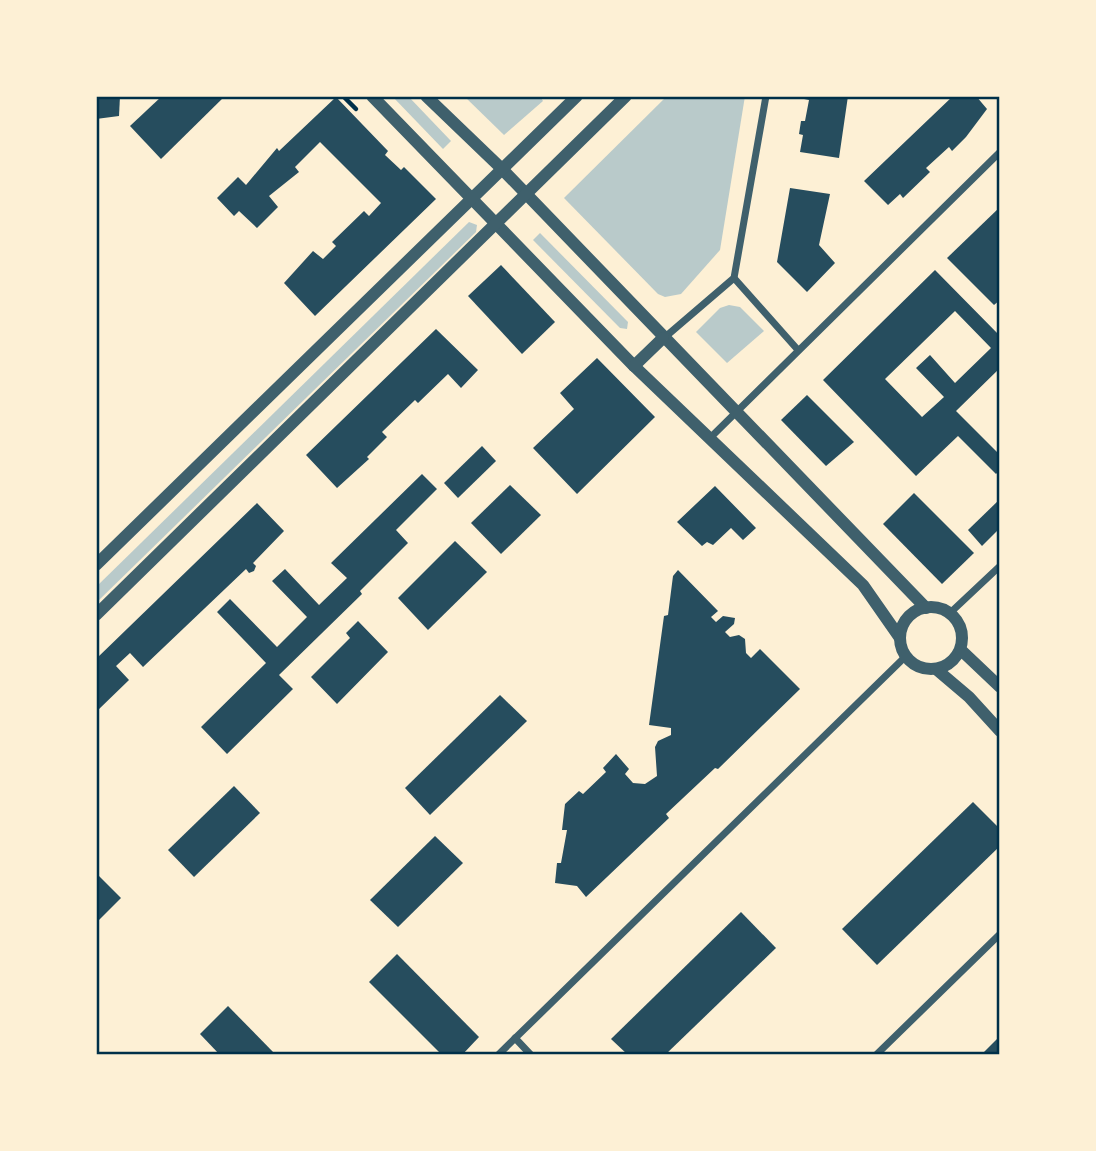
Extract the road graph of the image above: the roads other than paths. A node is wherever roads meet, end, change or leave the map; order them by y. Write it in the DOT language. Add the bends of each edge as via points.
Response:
graph roads {
  1 [pos="373,96"];
  2 [pos="426,96"];
  3 [pos="577,96"];
  4 [pos="626,96"];
  5 [pos="766,96"];
  6 [pos="1000,152"];
  7 [pos="502,169"];
  8 [pos="527,196"];
  9 [pos="472,197"];
  10 [pos="497,223"];
  11 [pos="734,278"];
  12 [pos="663,338"];
  13 [pos="798,350"];
  14 [pos="634,366"];
  15 [pos="734,413"];
  16 [pos="710,438"];
  17 [pos="96,565"];
  18 [pos="1000,566"];
  19 [pos="926,608"];
  20 [pos="950,613"];
  21 [pos="96,615"];
  22 [pos="900,638"];
  23 [pos="961,650"];
  24 [pos="906,656"];
  25 [pos="936,669"];
  26 [pos="1000,687"];
  27 [pos="1000,732"];
  28 [pos="1000,933"];
  29 [pos="515,1038"];
  30 [pos="498,1055"];
  31 [pos="531,1055"];
  32 [pos="876,1055"];
  1 -- 9 [label="street"];
  2 -- 7 [label="street"];
  3 -- 7 [label="street"];
  4 -- 8 [label="street"];
  5 -- 11 [label="street"];
  6 -- 13 [label="street"];
  7 -- 8 [label="street"];
  7 -- 9 [label="street"];
  8 -- 10 [label="street"];
  8 -- 12 [label="street"];
  9 -- 10 [label="street"];
  9 -- 17 [label="street"];
  10 -- 14 [label="street"];
  10 -- 21 [label="street"];
  11 -- 12 [label="street"];
  11 -- 13 [label="street"];
  12 -- 14 [label="street"];
  12 -- 15 [label="street"];
  13 -- 15 [label="street"];
  14 -- 16 [label="street"];
  15 -- 16 [label="street"];
  15 -- 19 [label="street"];
  16 -- 22 [label="street" via="863,585"];
  18 -- 20 [label="street"];
  19 -- 20 [label="street"];
  19 -- 22 [label="street" via="906,620"];
  20 -- 23 [label="street" via="962,632"];
  22 -- 24 [label="street"];
  23 -- 25 [label="street" via="950,663"];
  23 -- 26 [label="street"];
  24 -- 25 [label="street" via="921,668"];
  24 -- 29 [label="street"];
  25 -- 27 [label="street"];
  28 -- 32 [label="street"];
  29 -- 30 [label="street"];
  29 -- 31 [label="street"];
}
